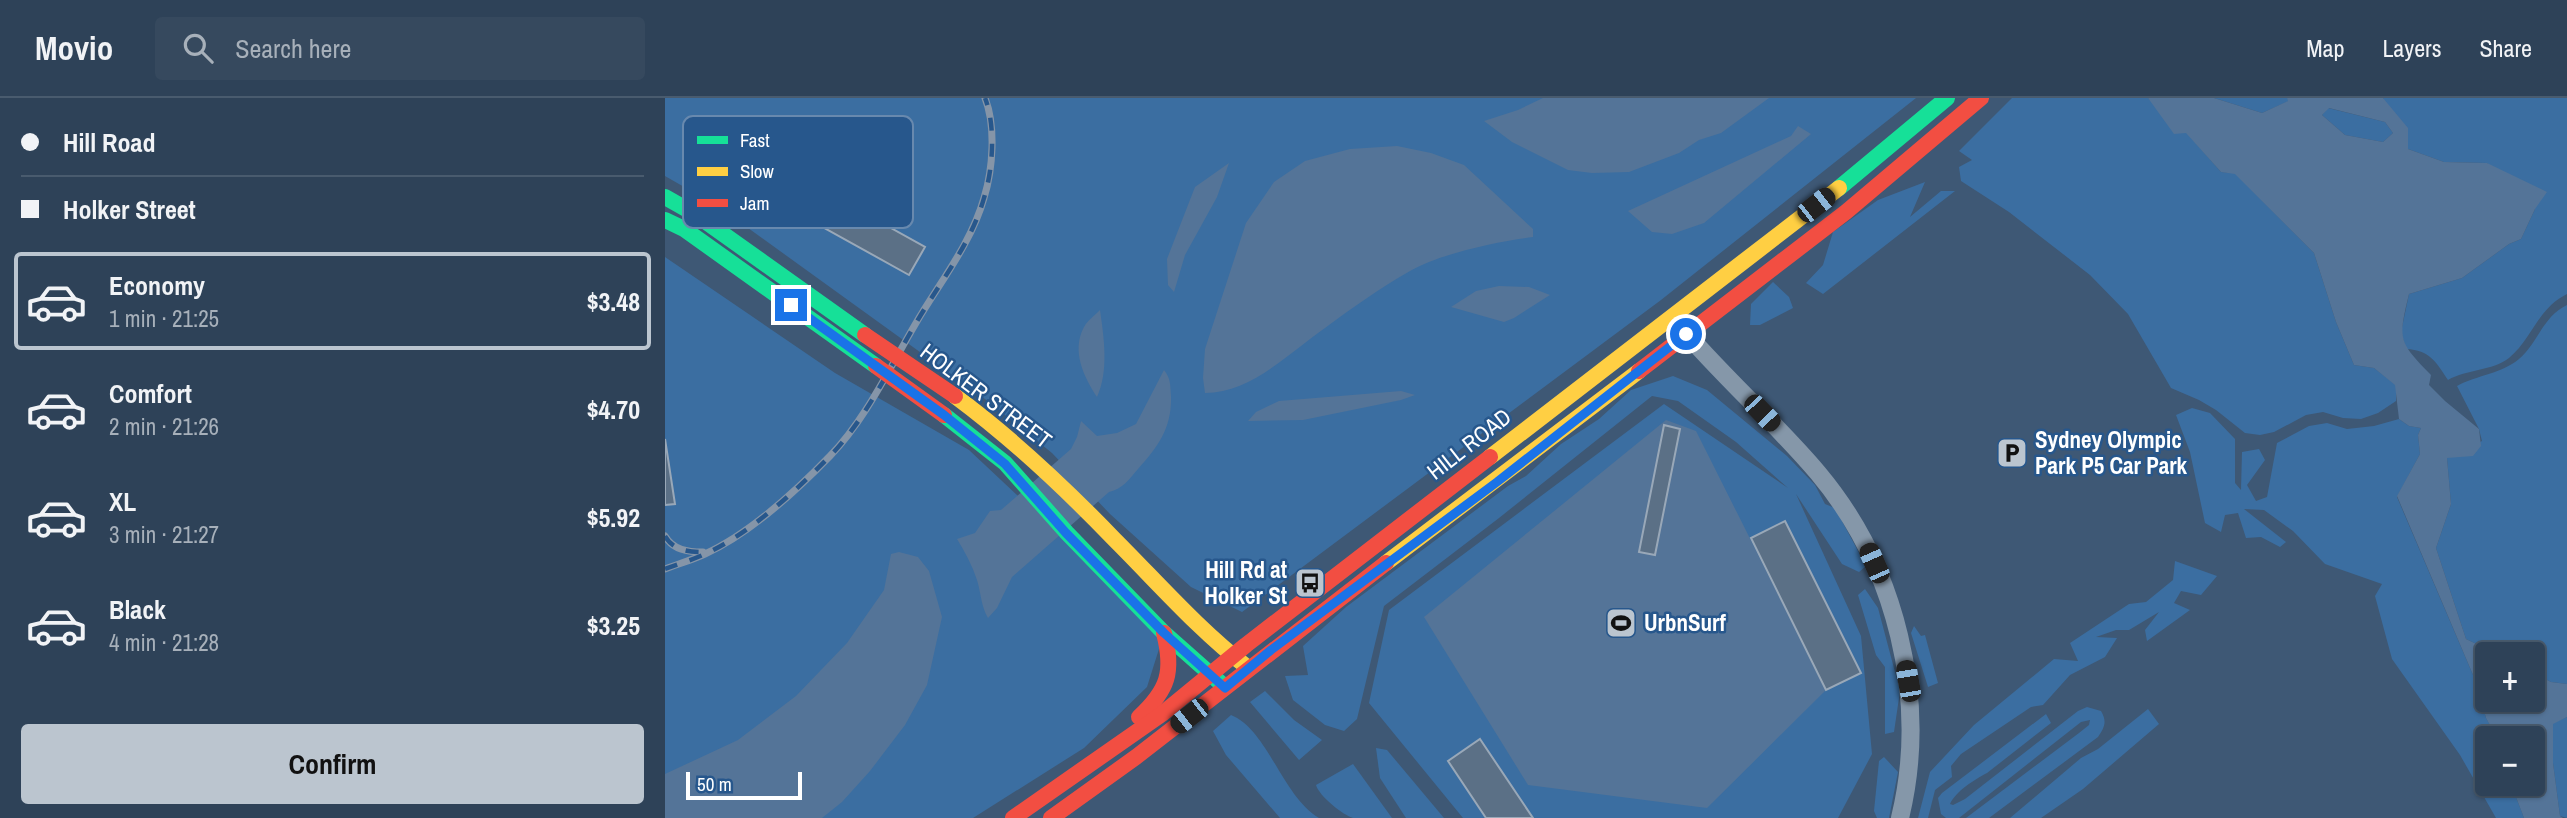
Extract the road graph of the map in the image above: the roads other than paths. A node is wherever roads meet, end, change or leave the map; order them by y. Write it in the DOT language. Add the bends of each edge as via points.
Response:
graph roads {
  1 [pos="1947,98"];
  2 [pos="1981,98"];
  3 [pos="665,197"];
  4 [pos="683,207"];
  5 [pos="665,220"];
  6 [pos="715,228"];
  7 [pos="1671,316"];
  8 [pos="1686,334"];
  9 [pos="1164,633"];
  10 [pos="1233,657"];
  11 [pos="1249,668"];
  12 [pos="1213,676"];
  13 [pos="1225,688"];
  14 [pos="1090,763"];
  15 [pos="1013,818"];
  16 [pos="1051,818"];
  17 [pos="1900,818"];
  1 -- 7 [label="main road, HILL ROAD"];
  2 -- 8 [label="main road, HILL ROAD" via="1856,205"];
  3 -- 4 [label="main road, HOLKER STREET, bridge"];
  5 -- 9 [label="main road, HOLKER STREET, bridge" via="876,366 1005,464"];
  6 -- 10 [label="main road, HOLKER STREET, bridge" via="955,396 1024,450"];
  7 -- 8 [label="street"];
  7 -- 10 [label="main road, HILL ROAD"];
  8 -- 11 [label="main road, HILL ROAD"];
  8 -- 17 [label="street" via="1838,499 1862,537 1887,593 1908,681 1908,774"];
  9 -- 12 [label="main road, HOLKER STREET"];
  9 -- 14 [label="main road" via="1170,662 1165,688"];
  10 -- 11 [label="main road, HOLKER STREET"];
  10 -- 12 [label="main road, HILL ROAD"];
  11 -- 13 [label="main road, HILL ROAD"];
  12 -- 13 [label="main road, HOLKER STREET"];
  12 -- 14 [label="main road, HILL ROAD"];
  13 -- 16 [label="main road, HILL ROAD"];
  14 -- 15 [label="main road, HILL ROAD"];
}
